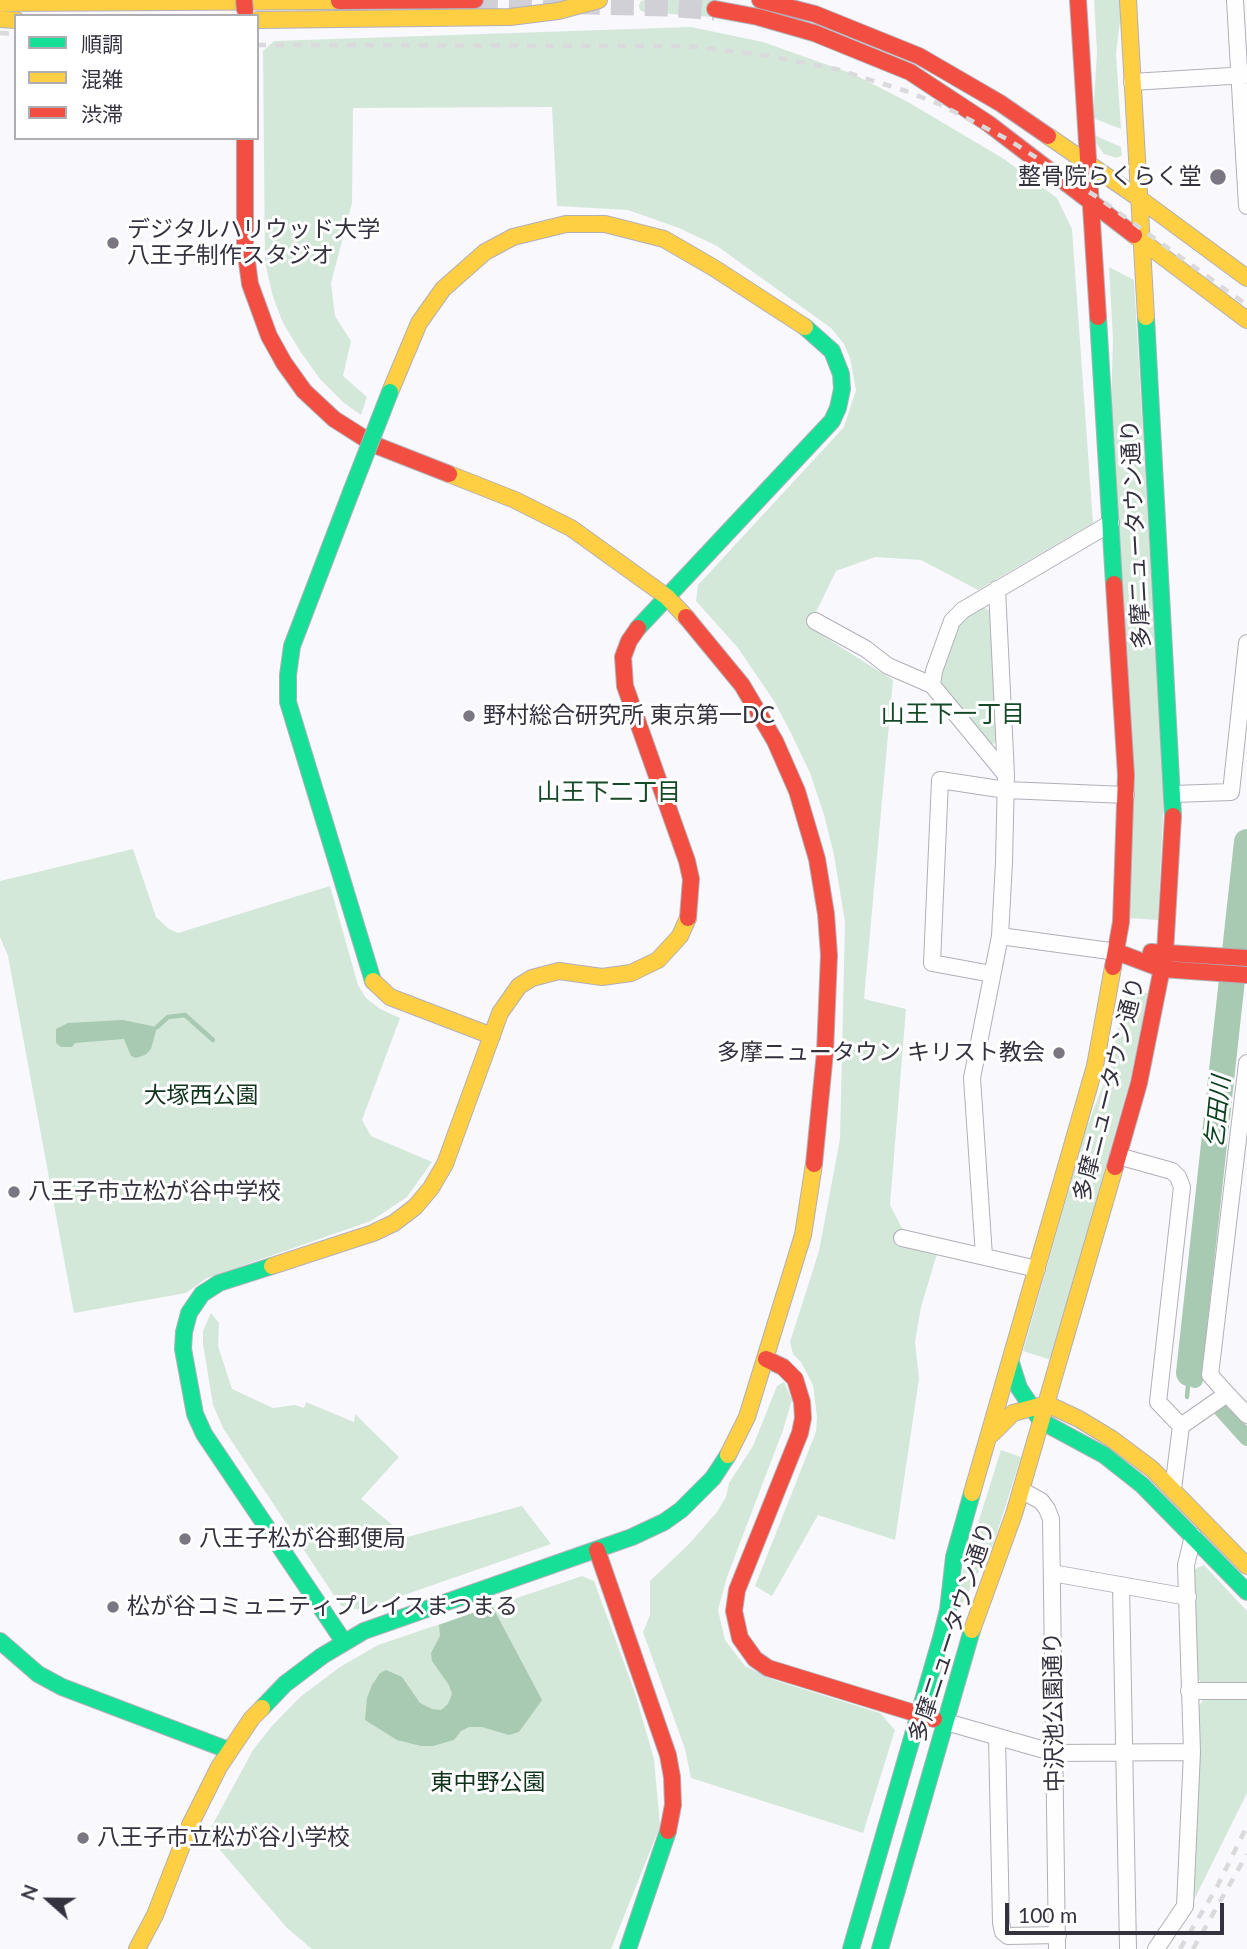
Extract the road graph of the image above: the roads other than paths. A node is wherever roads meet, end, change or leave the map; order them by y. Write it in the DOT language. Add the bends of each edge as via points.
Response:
graph roads {
  1 [pos="475,0"];
  2 [pos="599,0"];
  3 [pos="760,0"];
  4 [pos="1079,0"];
  5 [pos="1128,0"];
  6 [pos="1235,0"];
  7 [pos="0,3"];
  8 [pos="715,9"];
  9 [pos="248,12"];
  10 [pos="1243,75"];
  11 [pos="1132,82"];
  12 [pos="245,140"];
  13 [pos="1088,164"];
  14 [pos="1140,199"];
  15 [pos="1091,204"];
  16 [pos="1247,206"];
  17 [pos="1143,242"];
  18 [pos="1247,278"];
  19 [pos="1247,320"];
  20 [pos="1111,523"];
  21 [pos="997,589"];
  22 [pos="667,597"];
  23 [pos="815,621"];
  24 [pos="1247,643"];
  25 [pos="932,685"];
  26 [pos="1006,783"];
  27 [pos="1173,794"];
  28 [pos="1126,795"];
  29 [pos="1000,936"];
  30 [pos="1117,952"];
  31 [pos="1165,953"];
  32 [pos="1219,964"];
  33 [pos="1162,969"];
  34 [pos="1247,969"];
  35 [pos="992,974"];
  36 [pos="492,1036"];
  37 [pos="1247,1072"];
  38 [pos="1242,1137"];
  39 [pos="1118,1156"];
  40 [pos="1239,1194"];
  41 [pos="902,1238"];
  42 [pos="984,1256"];
  43 [pos="1037,1269"];
  44 [pos="766,1359"];
  45 [pos="1011,1363"];
  46 [pos="1227,1394"];
  47 [pos="1038,1405"];
  48 [pos="1247,1415"];
  49 [pos="1041,1421"];
  50 [pos="1181,1426"];
  51 [pos="990,1437"];
  52 [pos="1173,1489"];
  53 [pos="1021,1490"];
  54 [pos="1193,1536"];
  55 [pos="597,1550"];
  56 [pos="1247,1566"];
  57 [pos="1052,1573"];
  58 [pos="1121,1585"];
  59 [pos="1247,1592"];
  60 [pos="1188,1597"];
  61 [pos="0,1641"];
  62 [pos="344,1642"];
  63 [pos="1189,1691"];
  64 [pos="1247,1691"];
  65 [pos="919,1715"];
  66 [pos="946,1722"];
  67 [pos="998,1737"];
  68 [pos="228,1750"];
  69 [pos="1126,1752"];
  70 [pos="1192,1752"];
  71 [pos="1055,1753"];
  72 [pos="867,1897"];
  73 [pos="894,1903"];
  74 [pos="1058,1942"];
  75 [pos="137,1949"];
  76 [pos="628,1949"];
  77 [pos="851,1949"];
  78 [pos="880,1949"];
  79 [pos="1128,1949"];
  80 [pos="1156,1949"];
  1 -- 7 [label="street"];
  2 -- 9 [label="street" via="510,17"];
  3 -- 13 [label="street" via="815,14 919,56 1000,103"];
  4 -- 13 [label="street, 多摩ニュータウン通り"];
  5 -- 11 [label="street, 多摩ニュータウン通り"];
  6 -- 10 [label="street"];
  8 -- 15 [label="street" via="814,33 910,72 966,108"];
  10 -- 11 [label="street"];
  10 -- 16 [label="street"];
  11 -- 14 [label="street, 多摩ニュータウン通り"];
  12 -- 22 [label="street" via="245,247 250,284 269,336 304,391 334,419 375,445 515,500 571,528"];
  13 -- 14 [label="street"];
  13 -- 15 [label="street, 多摩ニュータウン通り"];
  14 -- 17 [label="street, 多摩ニュータウン通り"];
  14 -- 18 [label="street"];
  15 -- 17 [label="street"];
  15 -- 20 [label="street, 多摩ニュータウン通り"];
  17 -- 19 [label="street"];
  17 -- 27 [label="street, 多摩ニュータウン通り"];
  20 -- 21 [label="street"];
  20 -- 28 [label="street, 多摩ニュータウン通り"];
  21 -- 25 [label="street" via="956,614"];
  21 -- 26 [label="street"];
  22 -- 36 [label="street" via="629,642 622,671 687,861 691,895 687,923 658,960 631,973 602,976 559,971 532,978 509,998"];
  22 -- 36 [label="street, bridge" via="832,421 842,389 832,351 808,329 664,239 606,224 566,224 507,240 485,252 443,289 411,338 292,646 288,675 288,702 372,980 390,997"];
  22 -- 44 [label="street" via="730,669 775,741 807,819 826,914 828,981 818,1142 803,1235"];
  23 -- 25 [label="street" via="888,666"];
  24 -- 27 [label="street" via="1231,792"];
  25 -- 26 [label="street"];
  26 -- 28 [label="street"];
  26 -- 29 [label="street"];
  26 -- 35 [label="street" via="940,780 932,963"];
  27 -- 31 [label="street, 多摩ニュータウン通り"];
  28 -- 30 [label="street, 多摩ニュータウン通り"];
  29 -- 30 [label="street"];
  29 -- 35 [label="street"];
  30 -- 31 [label="street"];
  30 -- 33 [label="street"];
  30 -- 43 [label="street, 多摩ニュータウン通り" via="1095,1066"];
  31 -- 32 [label="street"];
  31 -- 33 [label="street, 多摩ニュータウン通り"];
  32 -- 33 [label="street"];
  32 -- 34 [label="street"];
  33 -- 39 [label="street, 多摩ニュータウン通り" via="1139,1083"];
  35 -- 42 [label="street" via="972,1078"];
  36 -- 62 [label="street" via="445,1164 415,1207 373,1233 219,1283 202,1294 189,1313 184,1332 195,1415 204,1434"];
  37 -- 38 [label="street"];
  38 -- 40 [label="street"];
  39 -- 47 [label="street, 多摩ニュータウン通り"];
  39 -- 50 [label="street" via="1172,1171 1182,1187 1158,1402"];
  40 -- 46 [label="street" via="1210,1375"];
  41 -- 42 [label="street"];
  42 -- 43 [label="street"];
  43 -- 45 [label="street, 多摩ニュータウン通り"];
  44 -- 55 [label="street" via="747,1417 713,1478 664,1522"];
  44 -- 65 [label="street" via="794,1379 803,1418 734,1600 740,1638 768,1668"];
  45 -- 47 [label="street" via="1019,1388"];
  45 -- 51 [label="street, 多摩ニュータウン通り"];
  46 -- 48 [label="street"];
  46 -- 50 [label="street"];
  47 -- 49 [label="street, 多摩ニュータウン通り"];
  47 -- 51 [label="street" via="1006,1418"];
  47 -- 52 [label="street" via="1112,1439"];
  49 -- 53 [label="street, 多摩ニュータウン通り"];
  49 -- 54 [label="street" via="1120,1467"];
  50 -- 52 [label="street"];
  51 -- 65 [label="street, 多摩ニュータウン通り" via="954,1558 948,1611"];
  52 -- 56 [label="street"];
  53 -- 57 [label="street, 中沢池公園通り" via="1041,1501 1051,1519"];
  53 -- 66 [label="street, 多摩ニュータウン通り" via="977,1614"];
  54 -- 59 [label="street"];
  54 -- 60 [label="street" via="1186,1564"];
  55 -- 62 [label="street" via="386,1622"];
  55 -- 76 [label="street" via="672,1777 669,1829"];
  57 -- 58 [label="street"];
  57 -- 71 [label="street, 中沢池公園通り"];
  58 -- 60 [label="street"];
  58 -- 69 [label="street"];
  60 -- 63 [label="street"];
  61 -- 68 [label="street" via="27,1666 62,1687"];
  62 -- 68 [label="street" via="285,1684 251,1718"];
  63 -- 64 [label="street"];
  63 -- 70 [label="street"];
  65 -- 66 [label="street"];
  65 -- 72 [label="street, 多摩ニュータウン通り"];
  66 -- 67 [label="street"];
  66 -- 73 [label="street, 多摩ニュータウン通り"];
  67 -- 71 [label="street"];
  67 -- 74 [label="street" via="1003,1933"];
  68 -- 75 [label="street"];
  69 -- 70 [label="street"];
  69 -- 71 [label="street"];
  69 -- 79 [label="street"];
  70 -- 80 [label="street" via="1185,1906"];
  71 -- 74 [label="street, 中沢池公園通り"];
  72 -- 73 [label="street" via="877,1910 889,1909"];
  72 -- 77 [label="street, 多摩ニュータウン通り"];
  73 -- 78 [label="street, 多摩ニュータウン通り"];
}
